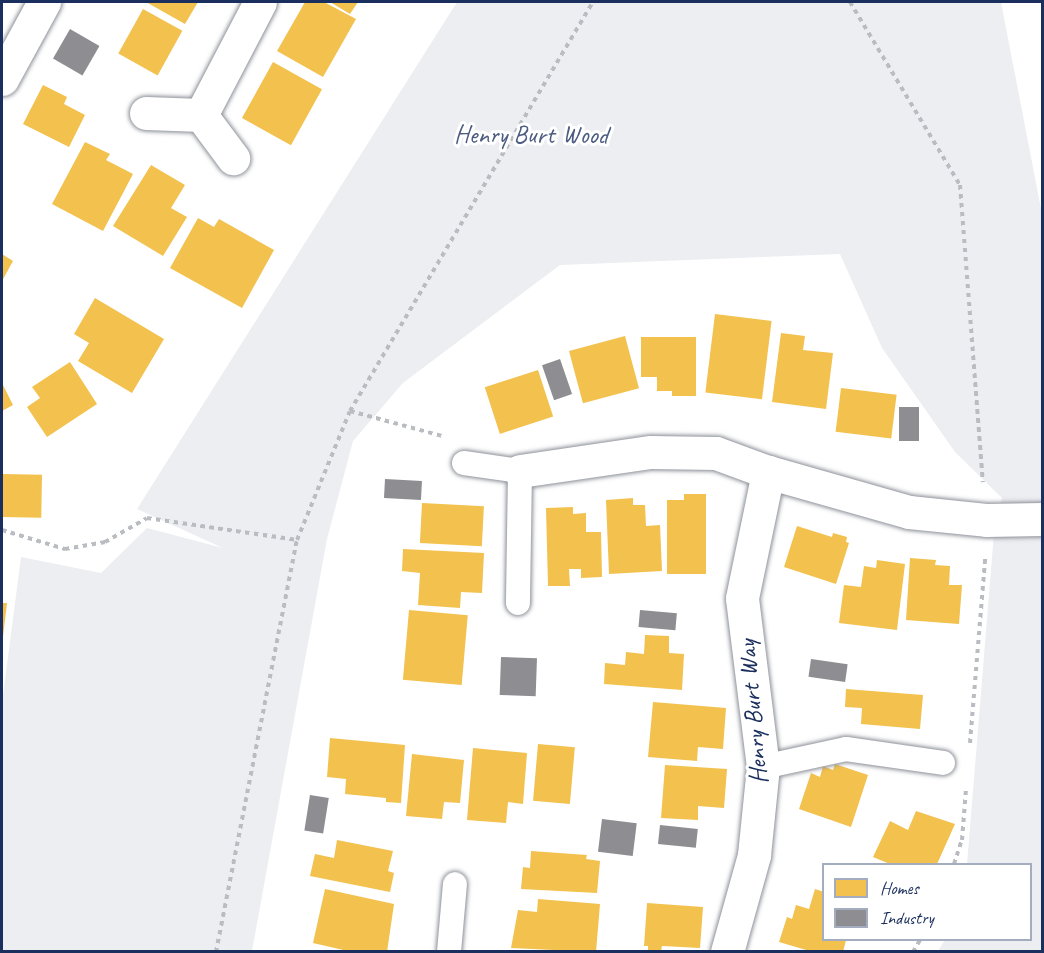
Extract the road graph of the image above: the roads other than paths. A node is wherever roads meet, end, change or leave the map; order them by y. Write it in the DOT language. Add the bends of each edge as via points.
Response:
graph roads {
  1 [pos="44,2"];
  2 [pos="260,2"];
  3 [pos="2,78"];
  4 [pos="146,113"];
  5 [pos="201,115"];
  6 [pos="233,158"];
  7 [pos="464,463"];
  8 [pos="520,471"];
  9 [pos="768,472"];
  10 [pos="1042,519"];
  11 [pos="518,603"];
  12 [pos="943,763"];
  13 [pos="763,767"];
  14 [pos="455,884"];
  15 [pos="449,951"];
  16 [pos="727,951"];
  1 -- 3 [label="street"];
  2 -- 5 [label="street"];
  4 -- 5 [label="street"];
  5 -- 6 [label="street"];
  7 -- 8 [label="lane"];
  8 -- 9 [label="street" via="651,452 716,453"];
  8 -- 11 [label="lane"];
  9 -- 10 [label="street" via="909,512 986,520"];
  9 -- 13 [label="street, Henry Burt Way" via="742,598"];
  12 -- 13 [label="lane" via="846,749"];
  13 -- 16 [label="street, Henry Burt Way" via="754,855"];
  14 -- 15 [label="lane"];
}
